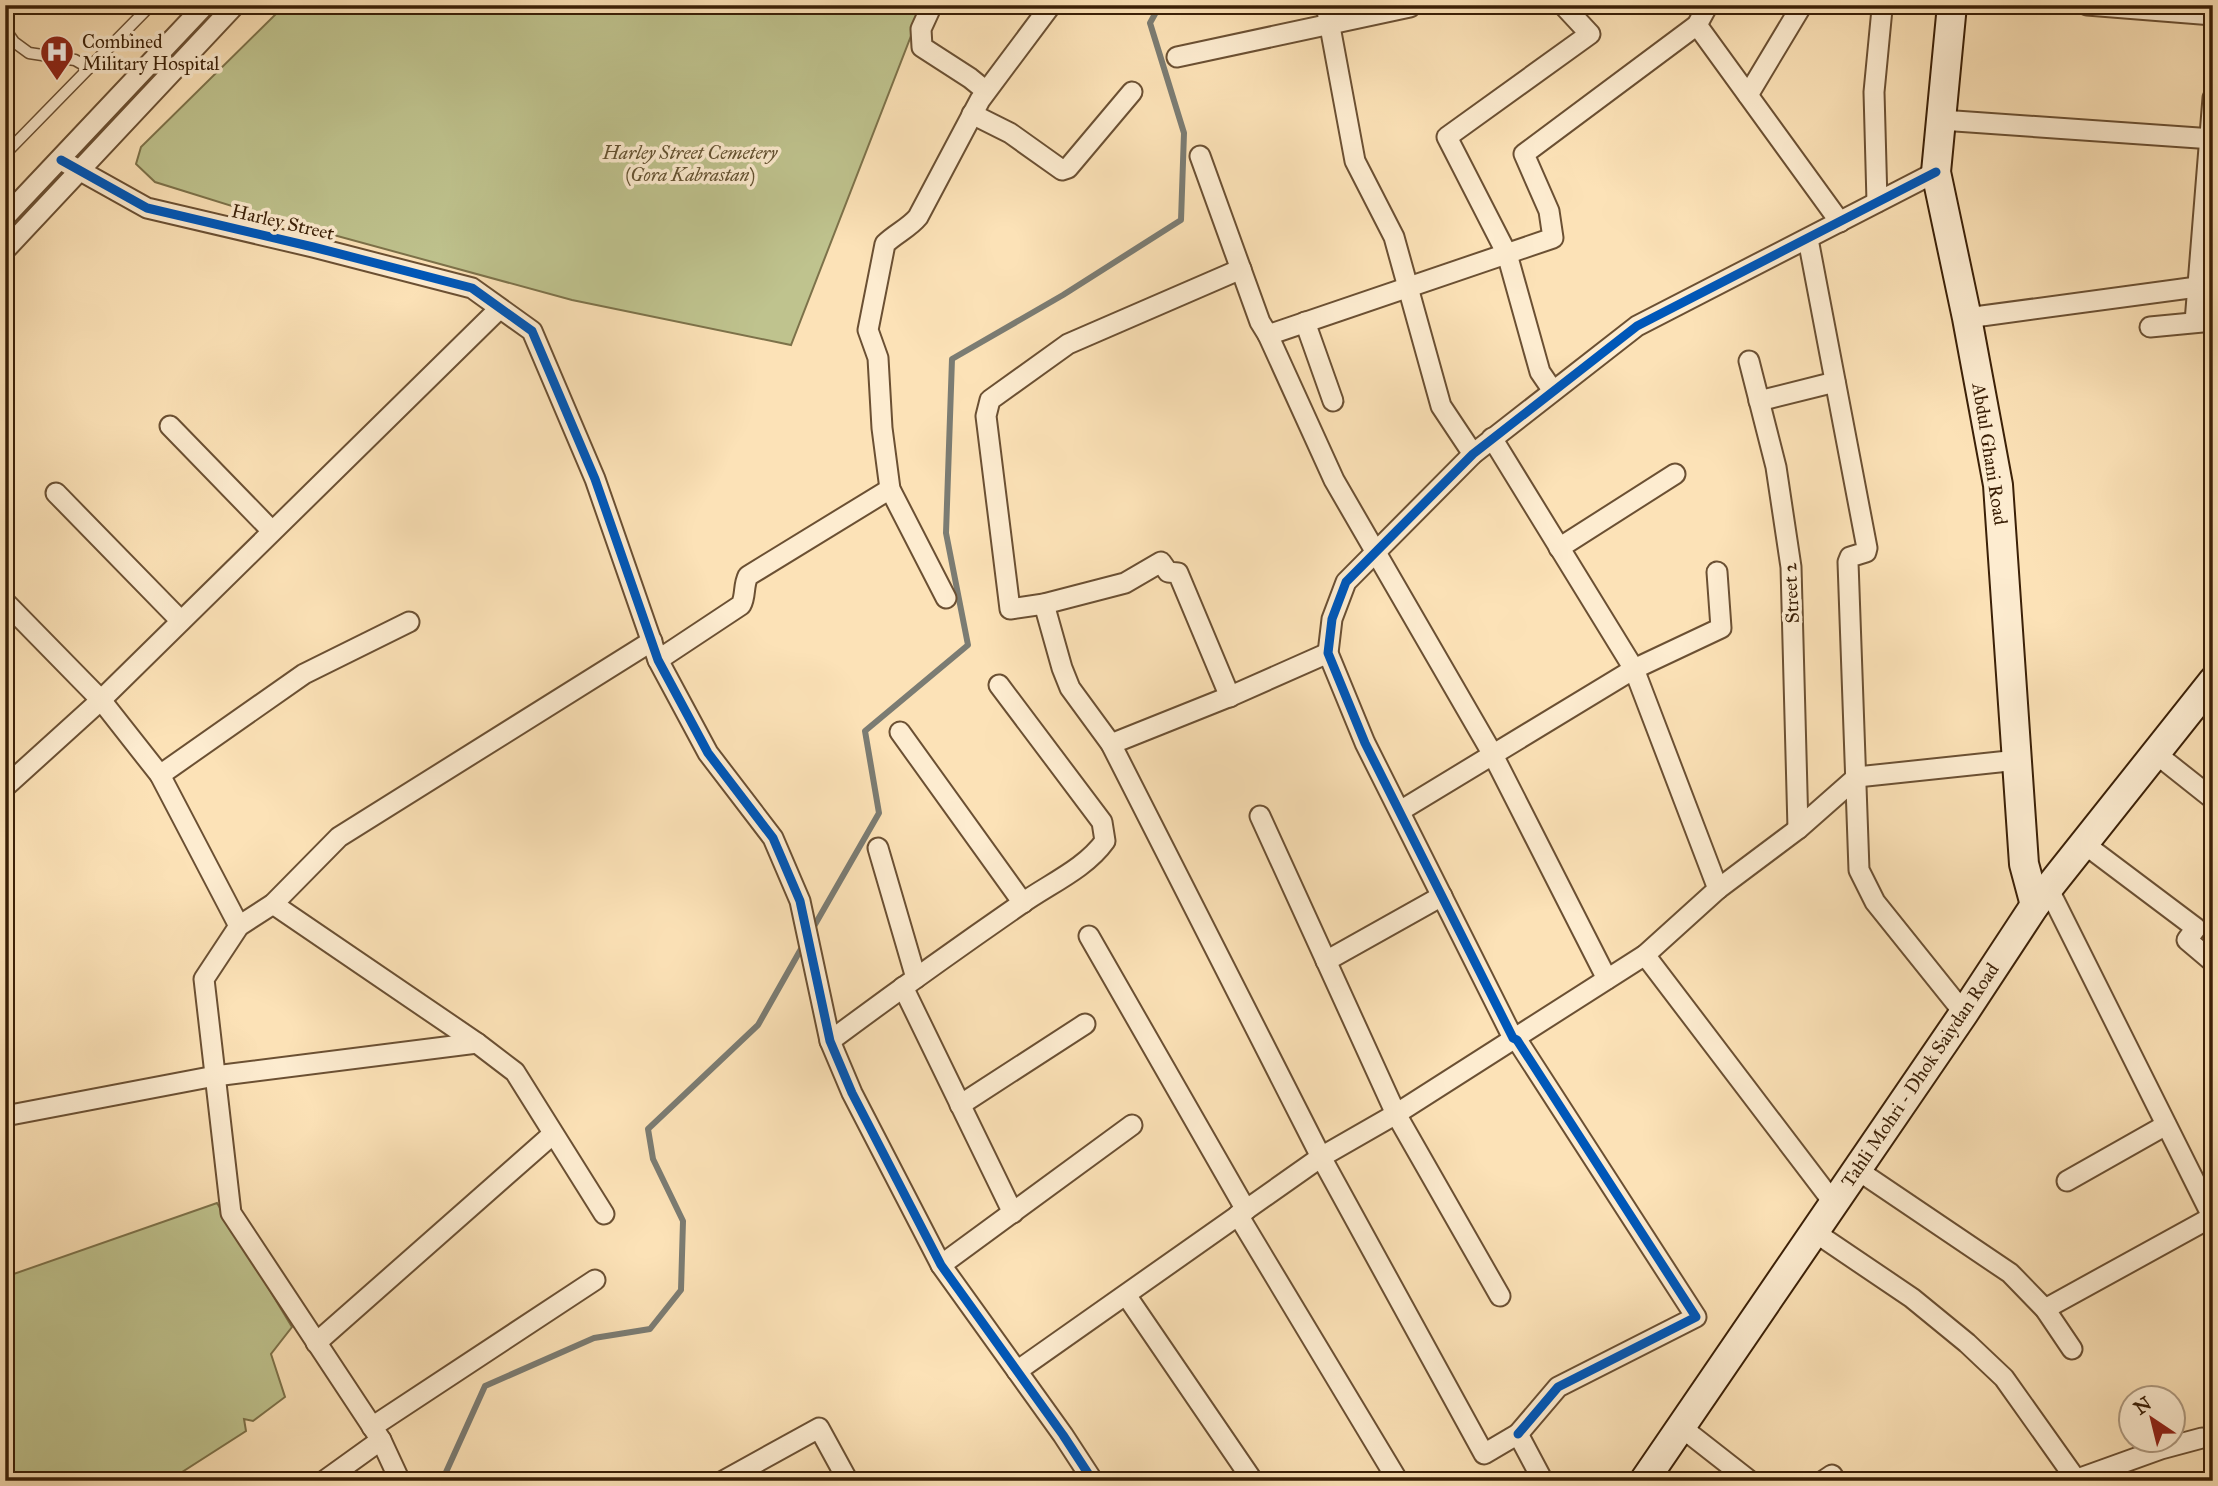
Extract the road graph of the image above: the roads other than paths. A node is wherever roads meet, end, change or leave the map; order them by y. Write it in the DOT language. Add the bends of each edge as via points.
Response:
graph roads {
  1 [pos="151,5"];
  2 [pos="205,5"];
  3 [pos="235,5"];
  4 [pos="932,5"];
  5 [pos="1051,5"];
  6 [pos="1326,5"];
  7 [pos="1563,5"];
  8 [pos="1708,5"];
  9 [pos="1802,5"];
  10 [pos="1952,5"];
  11 [pos="2087,5"];
  12 [pos="1410,7"];
  13 [pos="1882,9"];
  14 [pos="2213,15"];
  15 [pos="1330,25"];
  16 [pos="1697,25"];
  17 [pos="5,29"];
  18 [pos="1177,57"];
  19 [pos="89,68"];
  20 [pos="986,91"];
  21 [pos="1132,92"];
  22 [pos="1748,95"];
  23 [pos="2213,98"];
  24 [pos="972,114"];
  25 [pos="1941,120"];
  26 [pos="2211,139"];
  27 [pos="5,154"];
  28 [pos="1200,156"];
  29 [pos="61,160"];
  30 [pos="80,171"];
  31 [pos="1936,172"];
  32 [pos="1877,202"];
  33 [pos="5,217"];
  34 [pos="1840,222"];
  35 [pos="1808,239"];
  36 [pos="5,250"];
  37 [pos="1507,254"];
  38 [pos="1241,269"];
  39 [pos="1408,287"];
  40 [pos="2197,287"];
  41 [pos="499,309"];
  42 [pos="1967,318"];
  43 [pos="1305,322"];
  44 [pos="2204,322"];
  45 [pos="2150,327"];
  46 [pos="1268,335"];
  47 [pos="1749,361"];
  48 [pos="1835,382"];
  49 [pos="1553,391"];
  50 [pos="1334,401"];
  51 [pos="1759,401"];
  52 [pos="170,426"];
  53 [pos="1492,438"];
  54 [pos="1473,454"];
  55 [pos="1675,474"];
  56 [pos="890,489"];
  57 [pos="56,493"];
  58 [pos="272,531"];
  59 [pos="1559,548"];
  60 [pos="1376,552"];
  61 [pos="1717,572"];
  62 [pos="946,598"];
  63 [pos="5,602"];
  64 [pos="1044,604"];
  65 [pos="181,621"];
  66 [pos="409,622"];
  67 [pos="655,651"];
  68 [pos="1328,653"];
  69 [pos="1634,668"];
  70 [pos="2213,681"];
  71 [pos="999,685"];
  72 [pos="1230,696"];
  73 [pos="101,700"];
  74 [pos="900,732"];
  75 [pos="1111,744"];
  76 [pos="1492,753"];
  77 [pos="2155,753"];
  78 [pos="2018,760"];
  79 [pos="160,775"];
  80 [pos="1857,777"];
  81 [pos="5,787"];
  82 [pos="2213,799"];
  83 [pos="1400,811"];
  84 [pos="1260,816"];
  85 [pos="1798,829"];
  86 [pos="2083,844"];
  87 [pos="878,848"];
  88 [pos="1718,889"];
  89 [pos="1442,896"];
  90 [pos="2042,896"];
  91 [pos="1023,903"];
  92 [pos="273,904"];
  93 [pos="239,926"];
  94 [pos="1089,936"];
  95 [pos="1645,954"];
  96 [pos="1326,961"];
  97 [pos="2213,962"];
  98 [pos="1607,979"];
  99 [pos="909,982"];
  100 [pos="1964,1013"];
  101 [pos="1085,1024"];
  102 [pos="1513,1038"];
  103 [pos="830,1041"];
  104 [pos="477,1044"];
  105 [pos="215,1076"];
  106 [pos="960,1105"];
  107 [pos="1396,1114"];
  108 [pos="5,1116"];
  109 [pos="1132,1125"];
  110 [pos="2166,1125"];
  111 [pos="552,1134"];
  112 [pos="1321,1157"];
  113 [pos="1856,1169"];
  114 [pos="2067,1181"];
  115 [pos="1833,1202"];
  116 [pos="1013,1213"];
  117 [pos="1242,1213"];
  118 [pos="604,1214"];
  119 [pos="2213,1218"];
  120 [pos="1813,1231"];
  121 [pos="941,1265"];
  122 [pos="595,1280"];
  123 [pos="1126,1295"];
  124 [pos="1500,1296"];
  125 [pos="2045,1310"];
  126 [pos="316,1343"];
  127 [pos="2072,1349"];
  128 [pos="1017,1371"];
  129 [pos="1681,1427"];
  130 [pos="376,1433"];
  131 [pos="1518,1434"];
  132 [pos="2202,1438"];
  133 [pos="2073,1479"];
  134 [pos="324,1481"];
  135 [pos="400,1481"];
  136 [pos="723,1481"];
  137 [pos="848,1481"];
  138 [pos="1093,1481"];
  139 [pos="1253,1481"];
  140 [pos="1398,1481"];
  141 [pos="1543,1481"];
  142 [pos="1644,1481"];
  143 [pos="1750,1481"];
  144 [pos="1823,1481"];
  145 [pos="1836,1481"];
  1 -- 19 [label="lane"];
  2 -- 29 [label="street"];
  3 -- 30 [label="street"];
  4 -- 20 [label="street" via="921,29 922,47"];
  5 -- 20 [label="street"];
  6 -- 15 [label="street"];
  7 -- 37 [label="street" via="1590,34 1447,137"];
  8 -- 16 [label="street"];
  9 -- 22 [label="street"];
  10 -- 25 [label="street, Abdul Ghani Road"];
  11 -- 14 [label="street"];
  12 -- 15 [label="street"];
  13 -- 32 [label="street" via="1874,92"];
  15 -- 18 [label="street"];
  15 -- 39 [label="street" via="1355,162 1394,237"];
  16 -- 22 [label="street"];
  16 -- 37 [label="street" via="1524,154 1549,211 1553,238"];
  17 -- 19 [label="lane" via="29,53 75,60"];
  19 -- 27 [label="lane"];
  20 -- 24 [label="street"];
  21 -- 24 [label="street" via="1062,170 1010,133"];
  22 -- 34 [label="street"];
  23 -- 26 [label="street"];
  24 -- 56 [label="street" via="918,217 884,244 868,330 878,358"];
  25 -- 26 [label="street"];
  25 -- 31 [label="street, Abdul Ghani Road"];
  26 -- 40 [label="street"];
  28 -- 38 [label="street"];
  29 -- 30 [label="street, Harley Street"];
  29 -- 33 [label="street"];
  30 -- 36 [label="street"];
  30 -- 41 [label="street, Harley Street" via="147,208 472,288"];
  31 -- 32 [label="street"];
  31 -- 42 [label="street, Abdul Ghani Road"];
  32 -- 34 [label="street"];
  34 -- 35 [label="street"];
  35 -- 48 [label="street"];
  35 -- 49 [label="street" via="1637,326"];
  37 -- 39 [label="street"];
  37 -- 49 [label="street" via="1540,372"];
  38 -- 46 [label="street"];
  38 -- 64 [label="street" via="1068,344 990,400 986,416 1010,609"];
  39 -- 43 [label="street"];
  39 -- 54 [label="street" via="1441,406"];
  40 -- 42 [label="street"];
  40 -- 44 [label="street"];
  41 -- 58 [label="street"];
  41 -- 67 [label="street, Harley Street" via="531,331 595,479"];
  42 -- 78 [label="street, Abdul Ghani Road" via="1998,485"];
  43 -- 46 [label="street"];
  43 -- 50 [label="street"];
  44 -- 45 [label="street"];
  46 -- 60 [label="street" via="1334,480"];
  47 -- 51 [label="street, Street 2"];
  48 -- 51 [label="street"];
  48 -- 80 [label="street" via="1867,548 1848,562"];
  49 -- 53 [label="street"];
  51 -- 85 [label="street, Street 2" via="1776,467 1791,567"];
  52 -- 58 [label="street"];
  53 -- 54 [label="street"];
  53 -- 59 [label="street"];
  54 -- 60 [label="street"];
  55 -- 59 [label="street"];
  56 -- 62 [label="street"];
  56 -- 67 [label="street" via="748,576 741,605"];
  57 -- 65 [label="street"];
  58 -- 65 [label="street"];
  59 -- 69 [label="street"];
  60 -- 68 [label="street" via="1346,582 1332,618"];
  60 -- 76 [label="street"];
  61 -- 69 [label="street" via="1721,628"];
  63 -- 73 [label="street"];
  64 -- 72 [label="street" via="1125,583 1161,562 1168,572 1178,573"];
  64 -- 75 [label="street" via="1070,688"];
  65 -- 73 [label="street"];
  66 -- 79 [label="street" via="304,674"];
  67 -- 92 [label="street" via="339,837"];
  67 -- 103 [label="street, Harley Street" via="708,753 773,838 800,901"];
  68 -- 72 [label="street"];
  68 -- 83 [label="street" via="1365,743"];
  69 -- 76 [label="street"];
  69 -- 88 [label="street"];
  70 -- 77 [label="street, Tahli Mohri - Dhok Saiydan Road"];
  71 -- 91 [label="street" via="1102,822 1105,841 1094,856"];
  72 -- 75 [label="street"];
  73 -- 79 [label="street"];
  73 -- 81 [label="street"];
  74 -- 91 [label="street"];
  75 -- 112 [label="street"];
  76 -- 83 [label="street"];
  76 -- 98 [label="street"];
  77 -- 82 [label="street"];
  77 -- 86 [label="street, Tahli Mohri - Dhok Saiydan Road"];
  78 -- 80 [label="street"];
  78 -- 90 [label="street, Abdul Ghani Road" via="2024,864"];
  79 -- 93 [label="street"];
  80 -- 85 [label="street"];
  80 -- 100 [label="street" via="1859,870 1875,902"];
  83 -- 89 [label="street"];
  84 -- 96 [label="street"];
  85 -- 88 [label="street"];
  86 -- 90 [label="street, Tahli Mohri - Dhok Saiydan Road"];
  86 -- 97 [label="street" via="2196,928 2187,940"];
  87 -- 99 [label="street"];
  88 -- 95 [label="street"];
  89 -- 96 [label="street"];
  89 -- 102 [label="street"];
  90 -- 100 [label="street, Tahli Mohri - Dhok Saiydan Road"];
  90 -- 110 [label="street"];
  91 -- 99 [label="street"];
  92 -- 93 [label="street"];
  92 -- 104 [label="street"];
  93 -- 105 [label="street" via="204,979"];
  94 -- 117 [label="street"];
  95 -- 98 [label="street"];
  95 -- 115 [label="street"];
  96 -- 107 [label="street"];
  98 -- 102 [label="street"];
  99 -- 103 [label="street"];
  99 -- 106 [label="street"];
  100 -- 113 [label="street, Tahli Mohri - Dhok Saiydan Road"];
  101 -- 106 [label="street"];
  102 -- 107 [label="street"];
  102 -- 131 [label="street" via="1696,1317 1558,1387"];
  103 -- 121 [label="street, Harley Street"];
  104 -- 105 [label="street"];
  104 -- 111 [label="street" via="515,1072"];
  105 -- 108 [label="street"];
  105 -- 126 [label="street" via="230,1213"];
  106 -- 116 [label="street"];
  107 -- 112 [label="street"];
  107 -- 124 [label="street"];
  109 -- 116 [label="street"];
  110 -- 114 [label="street"];
  110 -- 119 [label="street"];
  111 -- 118 [label="street"];
  111 -- 126 [label="street"];
  112 -- 117 [label="street"];
  112 -- 131 [label="street" via="1484,1454"];
  113 -- 115 [label="street, Tahli Mohri - Dhok Saiydan Road"];
  113 -- 125 [label="street" via="2010,1273"];
  115 -- 120 [label="street, Tahli Mohri - Dhok Saiydan Road"];
  116 -- 121 [label="street"];
  117 -- 123 [label="street"];
  117 -- 140 [label="street"];
  119 -- 125 [label="street"];
  120 -- 129 [label="street, Tahli Mohri - Dhok Saiydan Road"];
  120 -- 133 [label="street" via="1912,1298 2004,1378"];
  121 -- 128 [label="street, Harley Street"];
  122 -- 130 [label="street"];
  123 -- 128 [label="street"];
  123 -- 139 [label="street"];
  125 -- 127 [label="street"];
  126 -- 130 [label="street"];
  128 -- 138 [label="street, Harley Street"];
  129 -- 142 [label="street, Tahli Mohri - Dhok Saiydan Road"];
  129 -- 143 [label="street"];
  130 -- 134 [label="street"];
  130 -- 135 [label="street"];
  131 -- 141 [label="street"];
  132 -- 133 [label="street"];
  136 -- 137 [label="street" via="819,1427"];
  144 -- 145 [label="street" via="1832,1475"];
}
